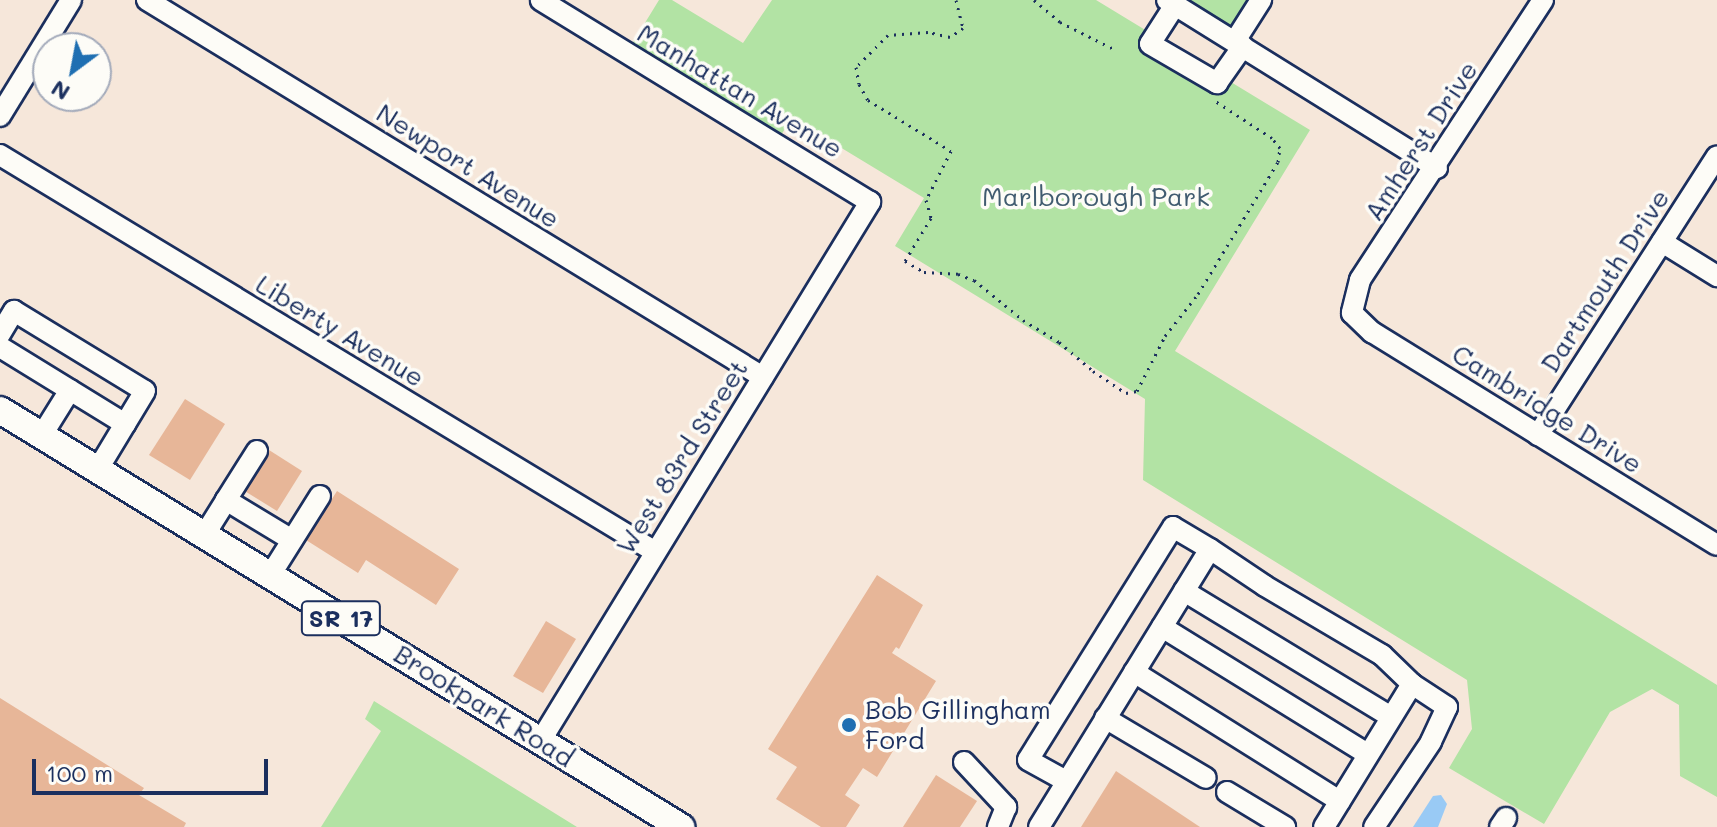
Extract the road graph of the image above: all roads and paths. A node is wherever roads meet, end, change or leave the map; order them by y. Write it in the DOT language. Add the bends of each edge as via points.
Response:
graph roads {
  1 [pos="71,0"];
  2 [pos="147,0"];
  3 [pos="541,0"];
  4 [pos="956,0"];
  5 [pos="1034,0"];
  6 [pos="1261,0"];
  7 [pos="1543,0"];
  8 [pos="1171,3"];
  9 [pos="1239,44"];
  10 [pos="1114,49"];
  11 [pos="1214,100"];
  12 [pos="0,116"];
  13 [pos="0,155"];
  14 [pos="1717,156"];
  15 [pos="1437,168"];
  16 [pos="870,202"];
  17 [pos="1662,242"];
  18 [pos="1717,276"];
  19 [pos="1352,313"];
  20 [pos="0,334"];
  21 [pos="0,347"];
  22 [pos="763,377"];
  23 [pos="70,390"];
  24 [pos="0,410"];
  25 [pos="125,424"];
  26 [pos="42,435"];
  27 [pos="1538,435"];
  28 [pos="257,451"];
  29 [pos="98,469"];
  30 [pos="320,496"];
  31 [pos="226,500"];
  32 [pos="205,534"];
  33 [pos="292,540"];
  34 [pos="1717,545"];
  35 [pos="1210,549"];
  36 [pos="654,551"];
  37 [pos="271,574"];
  38 [pos="1184,591"];
  39 [pos="1162,627"];
  40 [pos="1134,672"];
  41 [pos="1412,684"];
  42 [pos="1391,717"];
  43 [pos="1105,718"];
  44 [pos="541,740"];
  45 [pos="1368,754"];
  46 [pos="964,762"];
  47 [pos="1206,778"];
  48 [pos="1066,781"];
  49 [pos="1227,792"];
  50 [pos="1340,801"];
  51 [pos="681,827"];
  52 [pos="998,827"];
  53 [pos="1039,827"];
  54 [pos="1285,827"];
  55 [pos="1324,827"];
  56 [pos="1374,827"];
  1 -- 12 [label="street"];
  2 -- 22 [label="street, Newport Avenue"];
  3 -- 16 [label="street, Manhattan Avenue"];
  4 -- 11 [label="path" via="963,28 950,37 928,32 888,35 856,67 868,100 951,151 926,200 931,218 905,261 924,272 974,280 1126,393 1137,391 1165,336 1198,294 1278,162 1280,148 1272,138"];
  5 -- 10 [label="path" via="1051,16"];
  6 -- 9 [label="street"];
  7 -- 15 [label="street, Amherst Drive"];
  8 -- 9 [label="street"];
  8 -- 9 [label="street" via="1150,44 1217,83"];
  9 -- 15 [label="street"];
  13 -- 36 [label="street, Liberty Avenue"];
  14 -- 17 [label="street, Dartmouth Drive"];
  15 -- 19 [label="street, Amherst Drive" via="1360,280"];
  16 -- 22 [label="street, West 83rd Street"];
  17 -- 18 [label="street"];
  17 -- 27 [label="street, Dartmouth Drive"];
  19 -- 27 [label="street, Cambridge Drive" via="1372,332"];
  20 -- 25 [label="street" via="14,311 145,391"];
  21 -- 23 [label="street"];
  22 -- 36 [label="street, West 83rd Street"];
  23 -- 25 [label="street"];
  23 -- 26 [label="street"];
  24 -- 26 [label="main road, Brookpark Road / SR 17"];
  25 -- 29 [label="street"];
  26 -- 29 [label="main road, Brookpark Road / SR 17"];
  27 -- 34 [label="street, Cambridge Drive"];
  28 -- 31 [label="street"];
  29 -- 32 [label="main road, Brookpark Road / SR 17"];
  30 -- 33 [label="street"];
  31 -- 32 [label="street"];
  31 -- 33 [label="street"];
  32 -- 37 [label="main road, Brookpark Road / SR 17"];
  33 -- 37 [label="street"];
  35 -- 38 [label="street"];
  35 -- 41 [label="street" via="1382,655"];
  35 -- 48 [label="street" via="1173,527 1028,760"];
  36 -- 44 [label="street, West 83rd Street"];
  37 -- 44 [label="main road, Brookpark Road / SR 17"];
  38 -- 39 [label="street"];
  38 -- 42 [label="street"];
  39 -- 40 [label="street"];
  39 -- 45 [label="street"];
  40 -- 43 [label="street"];
  40 -- 50 [label="street"];
  41 -- 42 [label="street"];
  41 -- 56 [label="street" via="1447,707 1431,742"];
  42 -- 45 [label="street"];
  43 -- 47 [label="street"];
  43 -- 48 [label="street"];
  44 -- 51 [label="main road, Brookpark Road / SR 17"];
  45 -- 50 [label="street"];
  46 -- 52 [label="street" via="1006,807"];
  48 -- 53 [label="street"];
  49 -- 54 [label="street"];
  50 -- 55 [label="street"];
}
